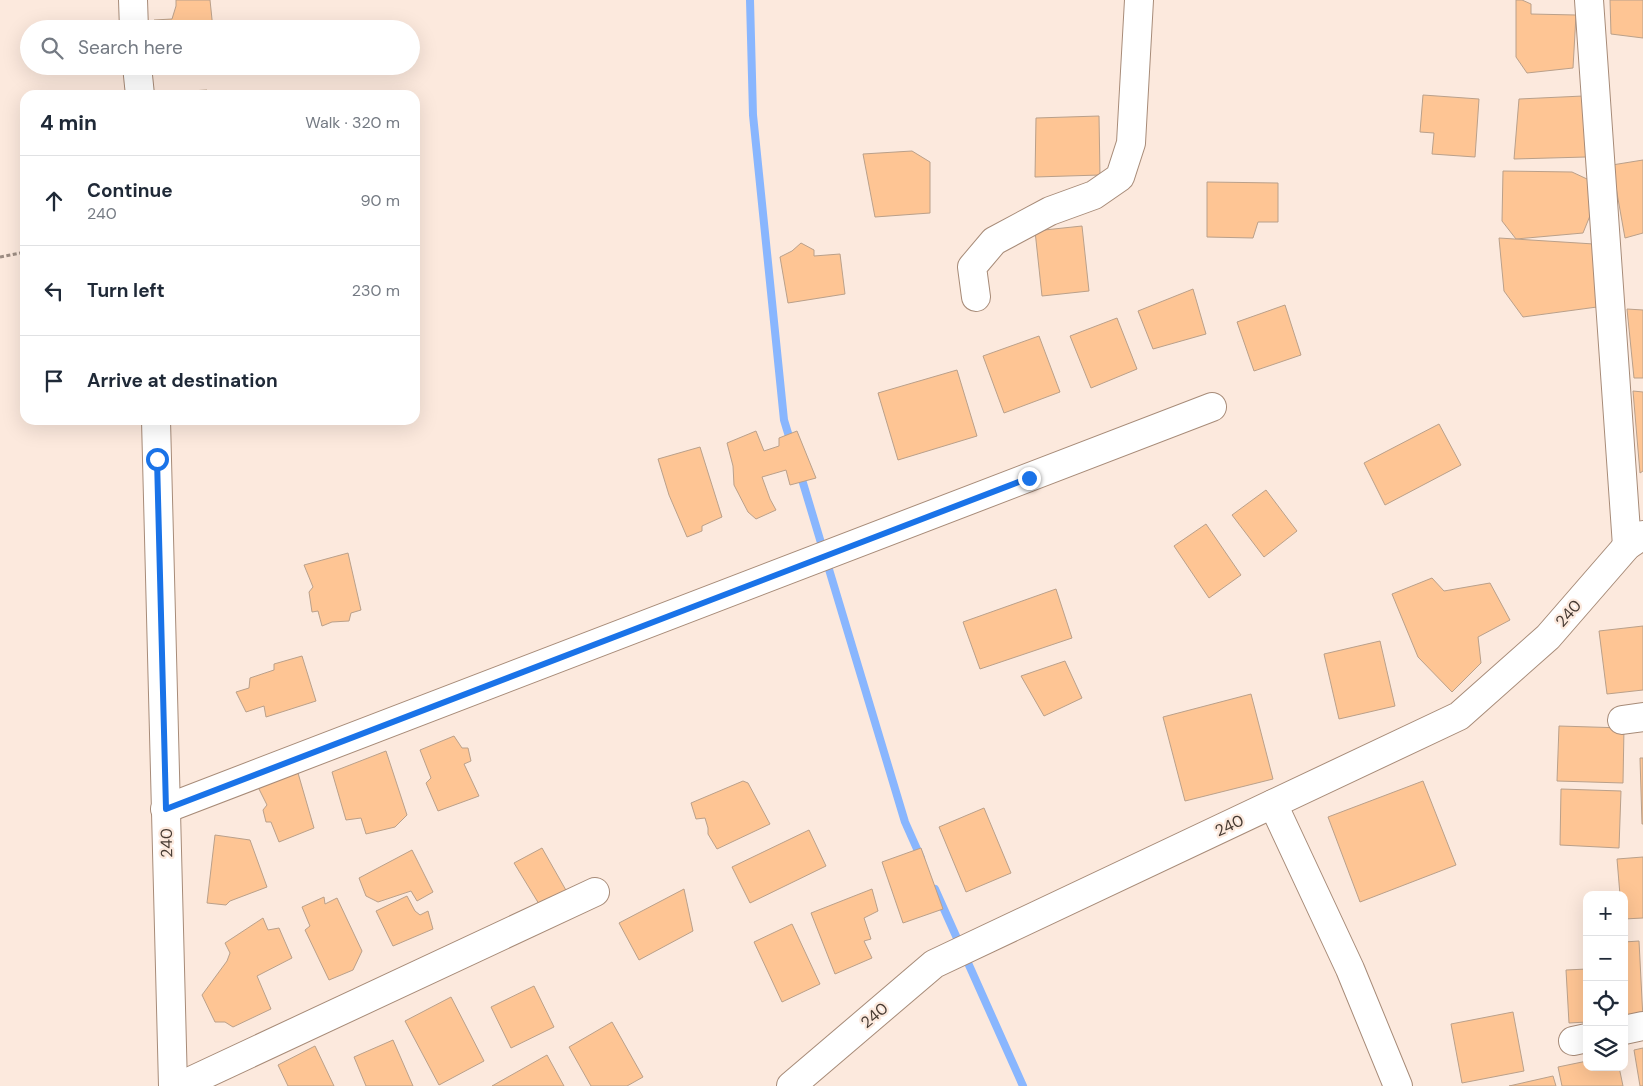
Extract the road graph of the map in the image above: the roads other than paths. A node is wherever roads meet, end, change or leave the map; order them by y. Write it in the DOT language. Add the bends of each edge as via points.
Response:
graph roads {
  1 [pos="133,0"];
  2 [pos="1139,0"];
  3 [pos="1589,0"];
  4 [pos="134,20"];
  5 [pos="138,75"];
  6 [pos="139,90"];
  7 [pos="976,297"];
  8 [pos="1212,407"];
  9 [pos="156,425"];
  10 [pos="1635,541"];
  11 [pos="1273,804"];
  12 [pos="166,809"];
  13 [pos="595,892"];
  14 [pos="1643,1026"];
  15 [pos="1628,1029"];
  16 [pos="173,1086"];
  17 [pos="180,1086"];
  18 [pos="791,1086"];
  19 [pos="1398,1086"];
  1 -- 4 [label="street"];
  2 -- 7 [label="street" via="1131,143 1120,177 1094,195 1050,211 994,241 972,267"];
  3 -- 10 [label="street"];
  5 -- 6 [label="street"];
  8 -- 12 [label="street"];
  9 -- 12 [label="street, 240"];
  10 -- 11 [label="street, 240" via="1548,637 1459,716"];
  11 -- 18 [label="street, 240" via="934,964"];
  11 -- 19 [label="street" via="1350,969"];
  12 -- 16 [label="street, 240"];
  13 -- 17 [label="street"];
  14 -- 15 [label="street"];
}
